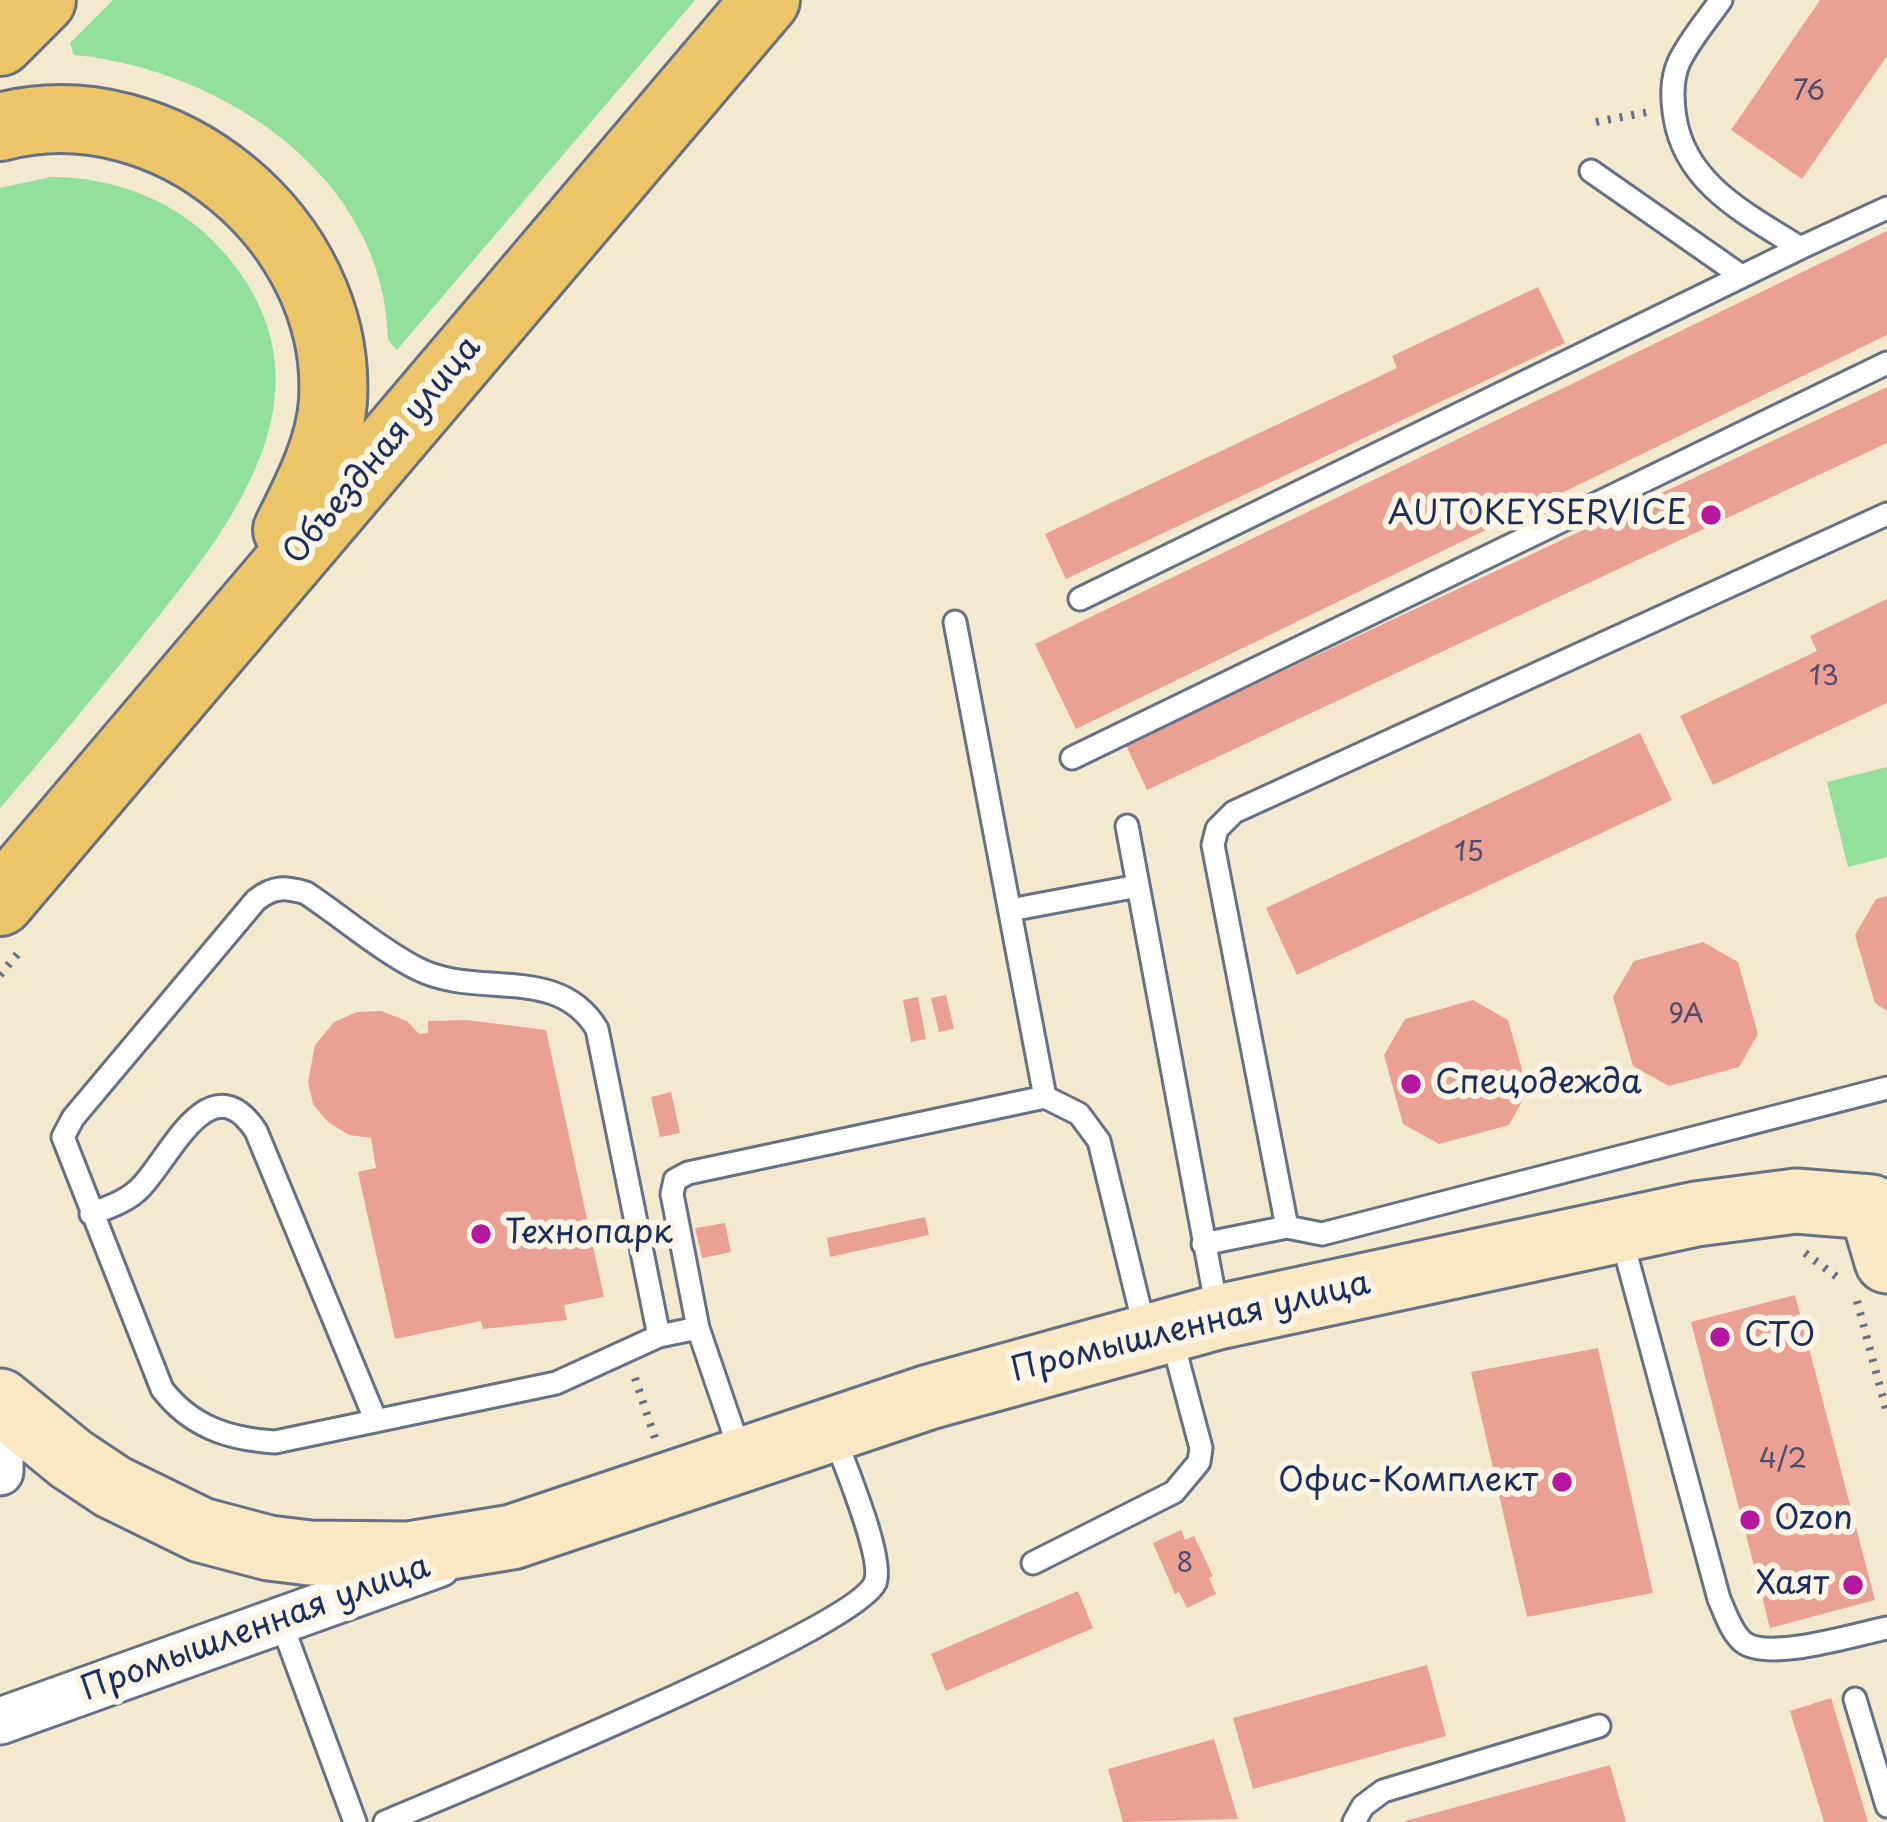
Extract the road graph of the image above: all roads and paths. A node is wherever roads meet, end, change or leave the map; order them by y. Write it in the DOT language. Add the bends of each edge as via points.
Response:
graph roads {
  1 [pos="42,0"];
  2 [pos="766,0"];
  3 [pos="1721,0"];
  4 [pos="0,42"];
  5 [pos="1673,107"];
  6 [pos="1596,122"];
  7 [pos="0,127"];
  8 [pos="1592,171"];
  9 [pos="1887,208"];
  10 [pos="1800,248"];
  11 [pos="1740,275"];
  12 [pos="1887,363"];
  13 [pos="1887,514"];
  14 [pos="1080,599"];
  15 [pos="955,622"];
  16 [pos="186,683"];
  17 [pos="1072,758"];
  18 [pos="1127,826"];
  19 [pos="1138,886"];
  20 [pos="0,902"];
  21 [pos="1010,910"];
  22 [pos="1887,1088"];
  23 [pos="1045,1097"];
  24 [pos="91,1214"];
  25 [pos="1882,1224"];
  26 [pos="1287,1227"];
  27 [pos="1619,1229"];
  28 [pos="1203,1244"];
  29 [pos="1795,1250"];
  30 [pos="1178,1327"];
  31 [pos="698,1328"];
  32 [pos="659,1336"];
  33 [pos="626,1350"];
  34 [pos="0,1401"];
  35 [pos="1887,1413"];
  36 [pos="376,1421"];
  37 [pos="832,1429"];
  38 [pos="0,1439"];
  39 [pos="743,1459"];
  40 [pos="0,1472"];
  41 [pos="671,1484"];
  42 [pos="512,1537"];
  43 [pos="1033,1563"];
  44 [pos="280,1622"];
  45 [pos="1887,1628"];
  46 [pos="1855,1699"];
  47 [pos="0,1721"];
  48 [pos="1599,1726"];
  49 [pos="1887,1805"];
  50 [pos="355,1822"];
  51 [pos="385,1822"];
  52 [pos="1354,1822"];
  1 -- 4 [label="highway"];
  2 -- 16 [label="highway, Объездная улица"];
  3 -- 5 [label="lane" via="1679,62"];
  5 -- 6 [label="path"];
  5 -- 10 [label="lane" via="1679,142 1697,171"];
  7 -- 16 [label="highway" via="52,119 103,124 202,162 274,221 323,316 333,402 313,478"];
  8 -- 11 [label="lane"];
  9 -- 10 [label="lane"];
  10 -- 11 [label="lane"];
  11 -- 14 [label="lane"];
  12 -- 17 [label="lane"];
  13 -- 26 [label="lane" via="1234,812 1217,829"];
  15 -- 21 [label="lane"];
  16 -- 20 [label="highway, Объездная улица"];
  18 -- 19 [label="lane"];
  19 -- 21 [label="lane"];
  19 -- 28 [label="lane"];
  21 -- 23 [label="lane"];
  22 -- 26 [label="lane" via="1322,1234"];
  23 -- 30 [label="lane" via="1079,1114 1099,1142"];
  23 -- 31 [label="lane" via="675,1180"];
  24 -- 32 [label="lane" via="63,1137 73,1118 256,900 286,887 416,968 467,983 540,988 584,1008 597,1029"];
  24 -- 36 [label="lane" via="162,1389 178,1410 257,1441"];
  24 -- 36 [label="lane" via="140,1189 195,1117 231,1106 246,1116"];
  25 -- 27 [label="main road, Промышленная улица" via="1796,1201"];
  26 -- 28 [label="lane"];
  27 -- 30 [label="main road, Промышленная улица"];
  27 -- 45 [label="lane" via="1719,1599 1742,1641 1783,1649"];
  28 -- 30 [label="lane"];
  29 -- 35 [label="path" via="1829,1268 1857,1301"];
  30 -- 37 [label="main road, Промышленная улица"];
  30 -- 43 [label="lane" via="1199,1462 1174,1492"];
  31 -- 32 [label="lane"];
  31 -- 39 [label="lane"];
  32 -- 33 [label="lane"];
  33 -- 36 [label="lane" via="556,1383"];
  33 -- 41 [label="path"];
  34 -- 42 [label="main road, Промышленная улица" via="113,1487 232,1539 355,1556"];
  37 -- 39 [label="main road, Промышленная улица"];
  37 -- 51 [label="lane" via="877,1562 873,1588 860,1600 772,1650"];
  38 -- 40 [label="street"];
  39 -- 41 [label="main road, Промышленная улица"];
  41 -- 42 [label="main road, Промышленная улица"];
  42 -- 44 [label="street, Промышленная улица"];
  44 -- 47 [label="street, Промышленная улица"];
  44 -- 50 [label="lane"];
  46 -- 49 [label="lane"];
  48 -- 52 [label="lane" via="1383,1791"];
}
